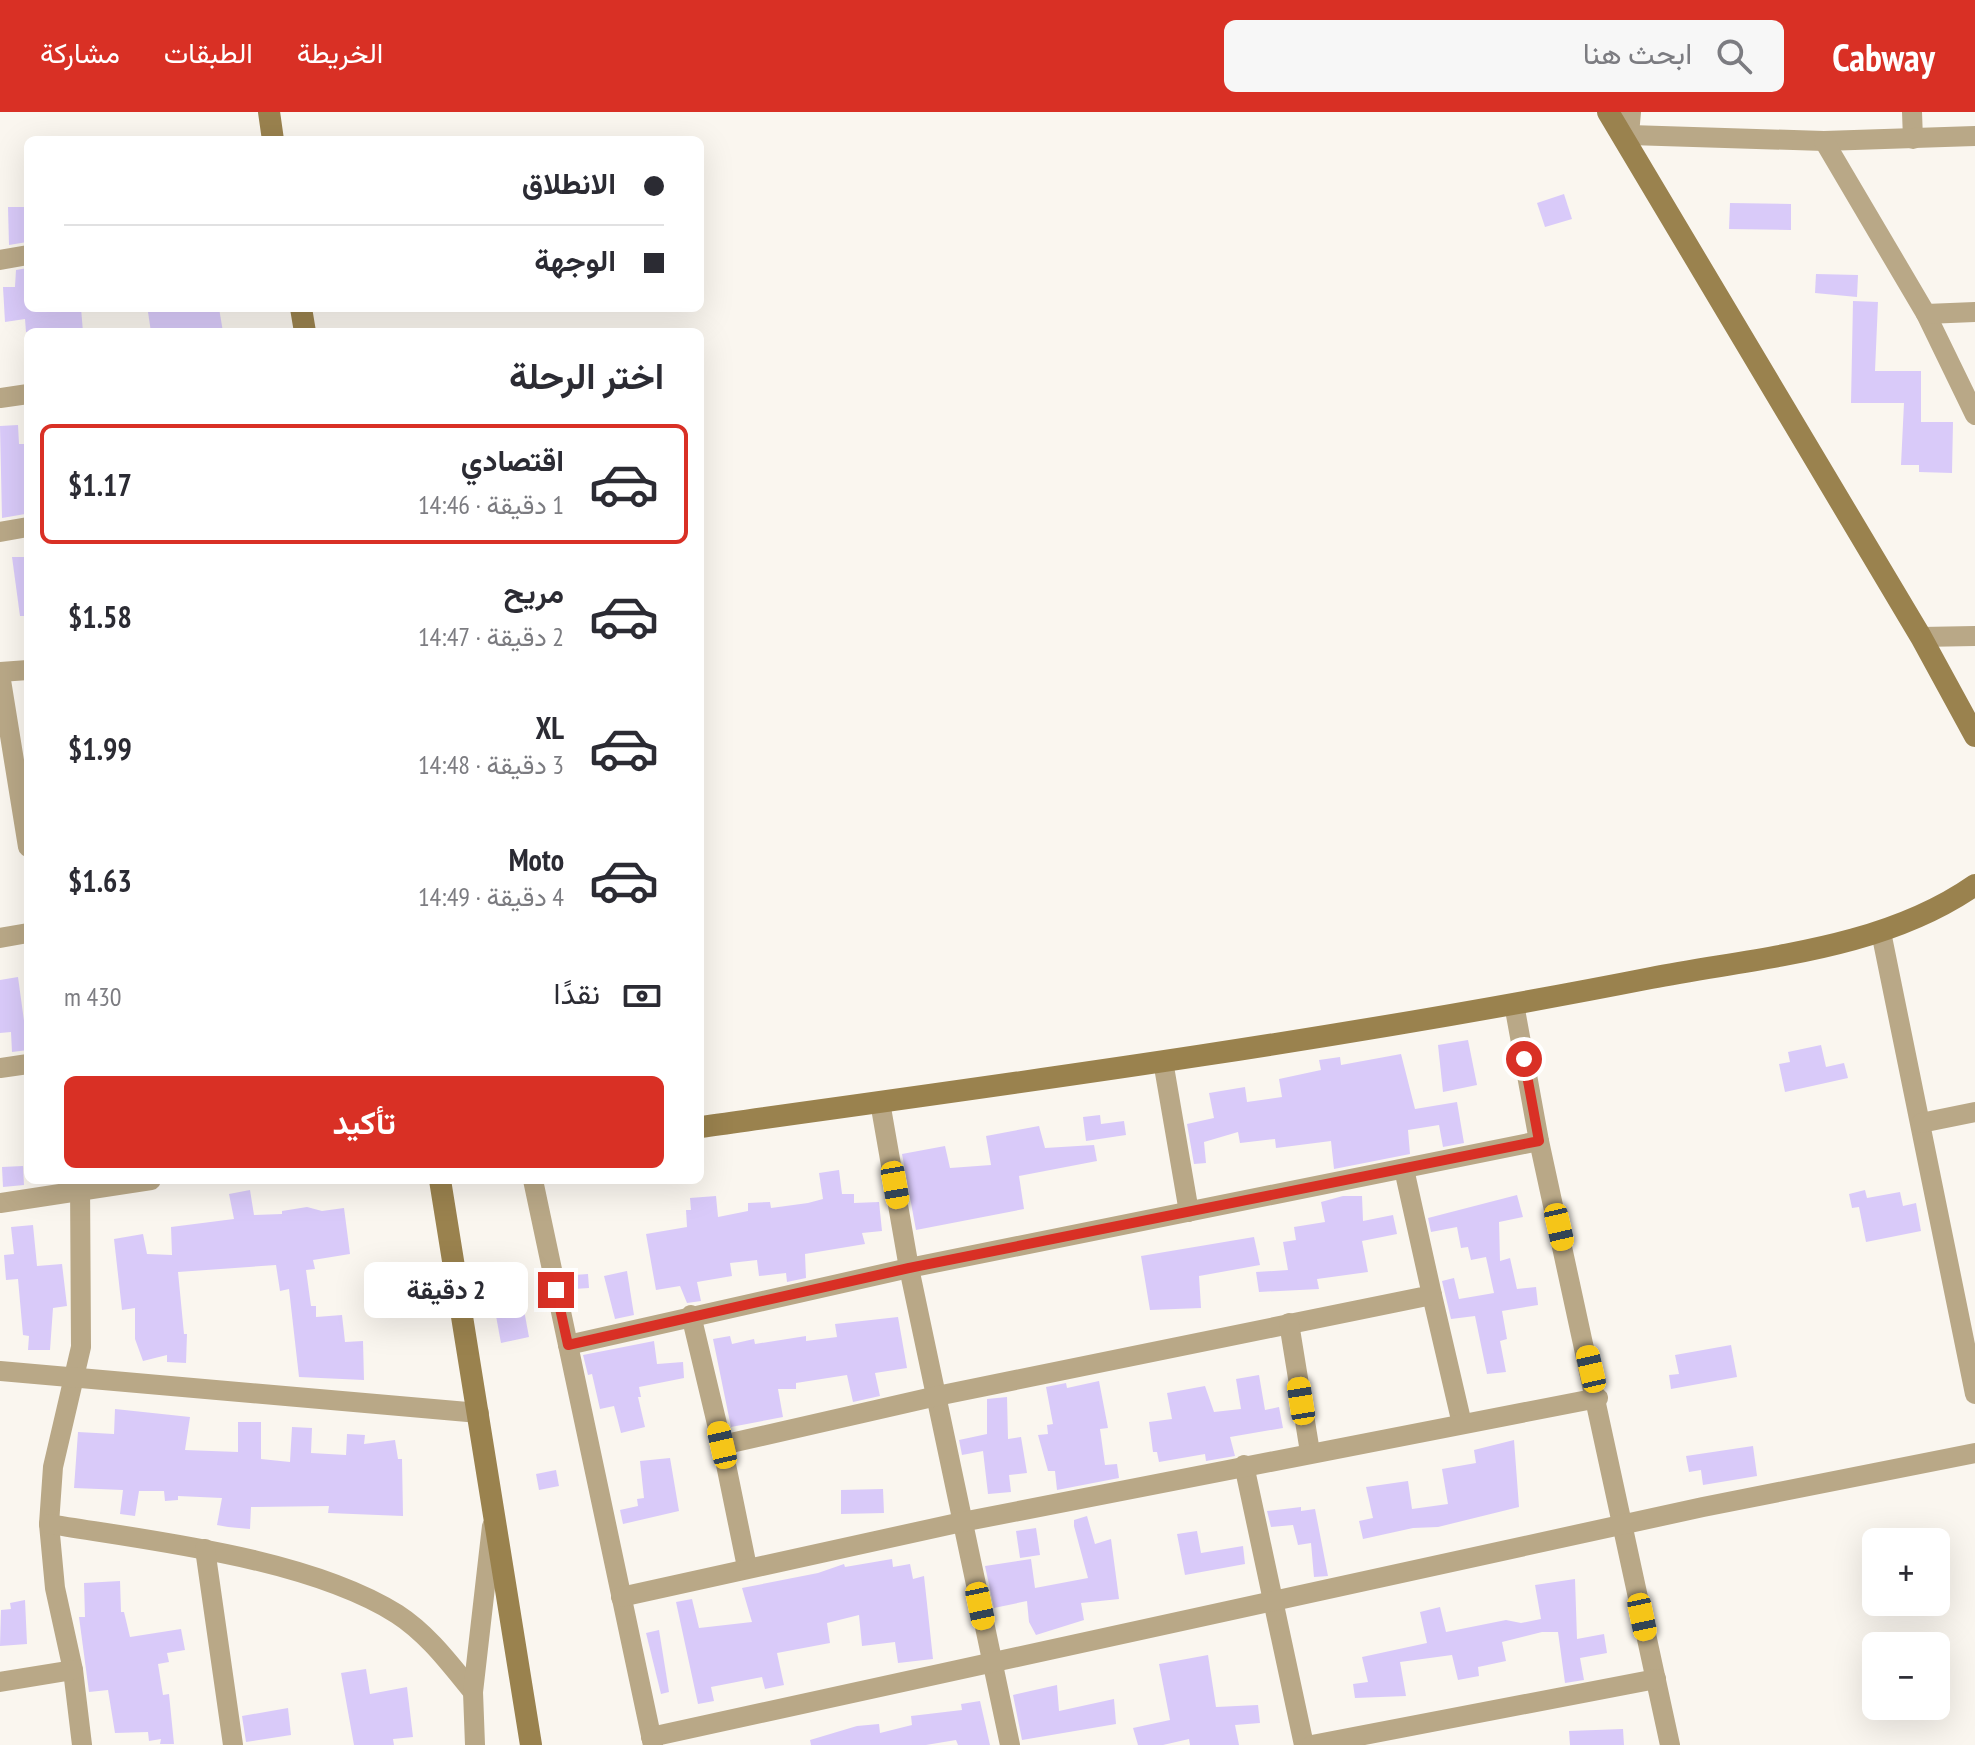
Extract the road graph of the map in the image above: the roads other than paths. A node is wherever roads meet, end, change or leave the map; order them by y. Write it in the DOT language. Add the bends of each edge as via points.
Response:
graph roads {
  1 [pos="269,112"];
  2 [pos="1608,112"];
  3 [pos="1631,112"];
  4 [pos="1912,112"];
  5 [pos="272,136"];
  6 [pos="1975,136"];
  7 [pos="1913,139"];
  8 [pos="1629,140"];
  9 [pos="1824,141"];
  10 [pos="24,256"];
  11 [pos="0,260"];
  12 [pos="1975,312"];
  13 [pos="1926,314"];
  14 [pos="24,395"];
  15 [pos="0,398"];
  16 [pos="1975,415"];
  17 [pos="24,528"];
  18 [pos="0,532"];
  19 [pos="1975,636"];
  20 [pos="1921,637"];
  21 [pos="24,670"];
  22 [pos="0,673"];
  23 [pos="1975,736"];
  24 [pos="24,800"];
  25 [pos="0,804"];
  26 [pos="1975,885"];
  27 [pos="1881,932"];
  28 [pos="24,934"];
  29 [pos="0,938"];
  30 [pos="1514,1004"];
  31 [pos="1163,1061"];
  32 [pos="24,1065"];
  33 [pos="0,1068"];
  34 [pos="880,1102"];
  35 [pos="1975,1112"];
  36 [pos="1921,1123"];
  37 [pos="704,1126"];
  38 [pos="1539,1141"];
  39 [pos="1404,1169"];
  40 [pos="441,1184"];
  41 [pos="534,1184"];
  42 [pos="81,1185"];
  43 [pos="0,1203"];
  44 [pos="1189,1212"];
  45 [pos="909,1268"];
  46 [pos="1432,1295"];
  47 [pos="691,1315"];
  48 [pos="1289,1323"];
  49 [pos="568,1345"];
  50 [pos="0,1371"];
  51 [pos="76,1379"];
  52 [pos="1975,1394"];
  53 [pos="937,1396"];
  54 [pos="1598,1398"];
  55 [pos="479,1413"];
  56 [pos="1462,1424"];
  57 [pos="722,1445"];
  58 [pos="1310,1452"];
  59 [pos="1975,1453"];
  60 [pos="1244,1465"];
  61 [pos="494,1511"];
  62 [pos="962,1522"];
  63 [pos="49,1524"];
  64 [pos="1622,1525"];
  65 [pos="205,1549"];
  66 [pos="747,1567"];
  67 [pos="621,1597"];
  68 [pos="1273,1601"];
  69 [pos="992,1662"];
  70 [pos="73,1670"];
  71 [pos="1656,1679"];
  72 [pos="0,1682"];
  73 [pos="473,1692"];
  74 [pos="652,1741"];
  75 [pos="82,1745"];
  76 [pos="233,1745"];
  77 [pos="475,1745"];
  78 [pos="531,1745"];
  79 [pos="1010,1745"];
  80 [pos="1304,1745"];
  81 [pos="1312,1745"];
  82 [pos="1670,1745"];
  1 -- 5 [label="main road"];
  2 -- 8 [label="main road"];
  3 -- 8 [label="street"];
  4 -- 7 [label="street"];
  6 -- 7 [label="street"];
  7 -- 9 [label="street"];
  8 -- 9 [label="street"];
  8 -- 20 [label="main road"];
  9 -- 13 [label="street"];
  10 -- 11 [label="street"];
  12 -- 13 [label="street"];
  13 -- 16 [label="street"];
  14 -- 15 [label="street"];
  17 -- 18 [label="street"];
  19 -- 20 [label="street"];
  20 -- 23 [label="main road"];
  21 -- 22 [label="street"];
  22 -- 24 [label="street"];
  24 -- 25 [label="street"];
  26 -- 27 [label="main road" via="1926,914"];
  27 -- 30 [label="main road"];
  27 -- 36 [label="street"];
  28 -- 29 [label="street"];
  30 -- 31 [label="main road"];
  30 -- 38 [label="street"];
  31 -- 34 [label="main road"];
  31 -- 44 [label="street"];
  32 -- 33 [label="street"];
  34 -- 37 [label="main road"];
  34 -- 45 [label="street"];
  35 -- 36 [label="street"];
  36 -- 52 [label="street"];
  38 -- 39 [label="street"];
  38 -- 54 [label="street"];
  39 -- 44 [label="street"];
  39 -- 46 [label="street"];
  40 -- 55 [label="main road"];
  41 -- 49 [label="street"];
  42 -- 43 [label="street"];
  42 -- 51 [label="street" via="83,1313"];
  44 -- 45 [label="street"];
  45 -- 47 [label="street"];
  45 -- 53 [label="street"];
  46 -- 48 [label="street"];
  46 -- 56 [label="street"];
  47 -- 49 [label="street"];
  47 -- 57 [label="street"];
  48 -- 53 [label="street"];
  48 -- 58 [label="street"];
  49 -- 67 [label="street"];
  50 -- 51 [label="street"];
  51 -- 55 [label="street"];
  51 -- 63 [label="street" via="58,1443"];
  53 -- 57 [label="street"];
  53 -- 62 [label="street"];
  54 -- 56 [label="street"];
  54 -- 64 [label="street"];
  55 -- 61 [label="main road"];
  56 -- 58 [label="street"];
  57 -- 66 [label="street"];
  58 -- 60 [label="street"];
  59 -- 64 [label="street"];
  60 -- 62 [label="street"];
  60 -- 68 [label="street"];
  61 -- 73 [label="street"];
  61 -- 78 [label="main road"];
  62 -- 66 [label="street"];
  62 -- 69 [label="street"];
  63 -- 65 [label="street"];
  63 -- 70 [label="street" via="55,1588"];
  64 -- 68 [label="street"];
  64 -- 71 [label="street"];
  65 -- 73 [label="street" via="318,1579 374,1601 438,1649"];
  65 -- 76 [label="street"];
  66 -- 67 [label="street"];
  67 -- 74 [label="street"];
  68 -- 69 [label="street"];
  68 -- 80 [label="street"];
  69 -- 74 [label="street"];
  69 -- 79 [label="street"];
  70 -- 72 [label="street"];
  70 -- 75 [label="street"];
  71 -- 81 [label="street"];
  71 -- 82 [label="street"];
  73 -- 77 [label="street"];
}
